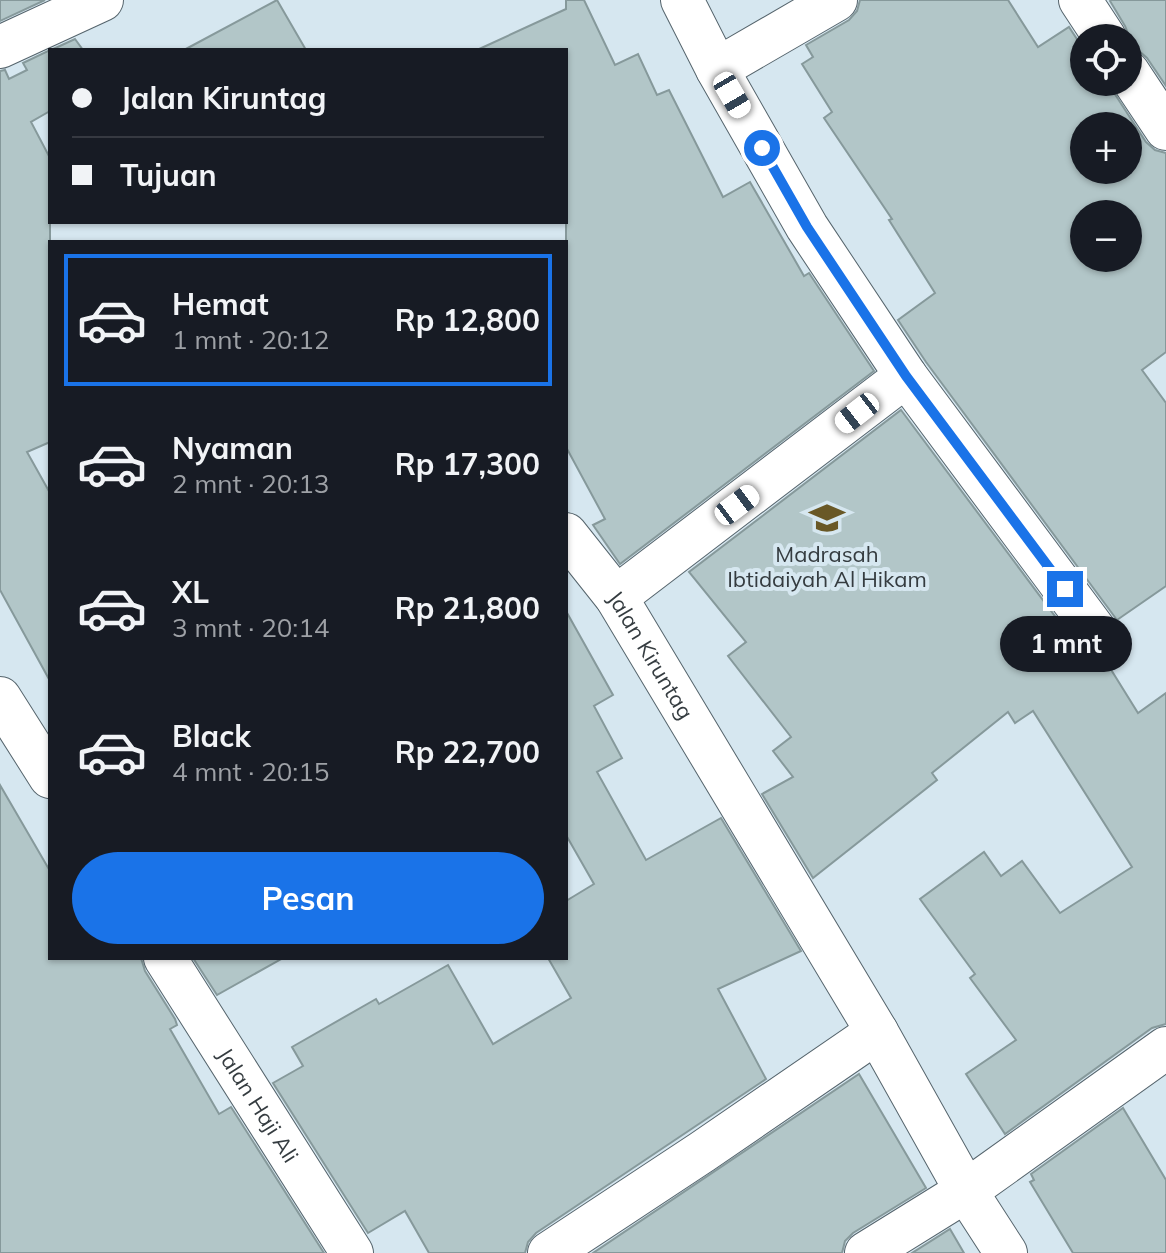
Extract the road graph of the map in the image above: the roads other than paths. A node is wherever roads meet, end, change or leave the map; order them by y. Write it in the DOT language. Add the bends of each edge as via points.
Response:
graph roads {
  1 [pos="682,0"];
  2 [pos="836,0"];
  3 [pos="1080,0"];
  4 [pos="76,5"];
  5 [pos="1096,24"];
  6 [pos="0,47"];
  7 [pos="717,69"];
  8 [pos="1142,93"];
  9 [pos="1166,129"];
  10 [pos="906,376"];
  11 [pos="568,537"];
  12 [pos="616,597"];
  13 [pos="1100,637"];
  14 [pos="0,698"];
  15 [pos="48,769"];
  16 [pos="166,960"];
  17 [pos="877,1032"];
  18 [pos="1166,1048"];
  19 [pos="966,1191"];
  20 [pos="352,1253"];
  21 [pos="549,1253"];
  22 [pos="866,1253"];
  23 [pos="1006,1253"];
  1 -- 7 [label="street"];
  2 -- 7 [label="street"];
  3 -- 5 [label="street"];
  4 -- 6 [label="street"];
  7 -- 10 [label="street" via="807,227"];
  8 -- 9 [label="street"];
  10 -- 12 [label="street, Jalan Kiruntag"];
  10 -- 13 [label="street"];
  11 -- 12 [label="street"];
  12 -- 17 [label="street, Jalan Kiruntag"];
  14 -- 15 [label="street"];
  16 -- 20 [label="street, Jalan Haji Ali"];
  17 -- 19 [label="street, Jalan Kiruntag"];
  17 -- 21 [label="street"];
  18 -- 19 [label="street"];
  19 -- 22 [label="street"];
  19 -- 23 [label="street, Jalan Kiruntag"];
}
